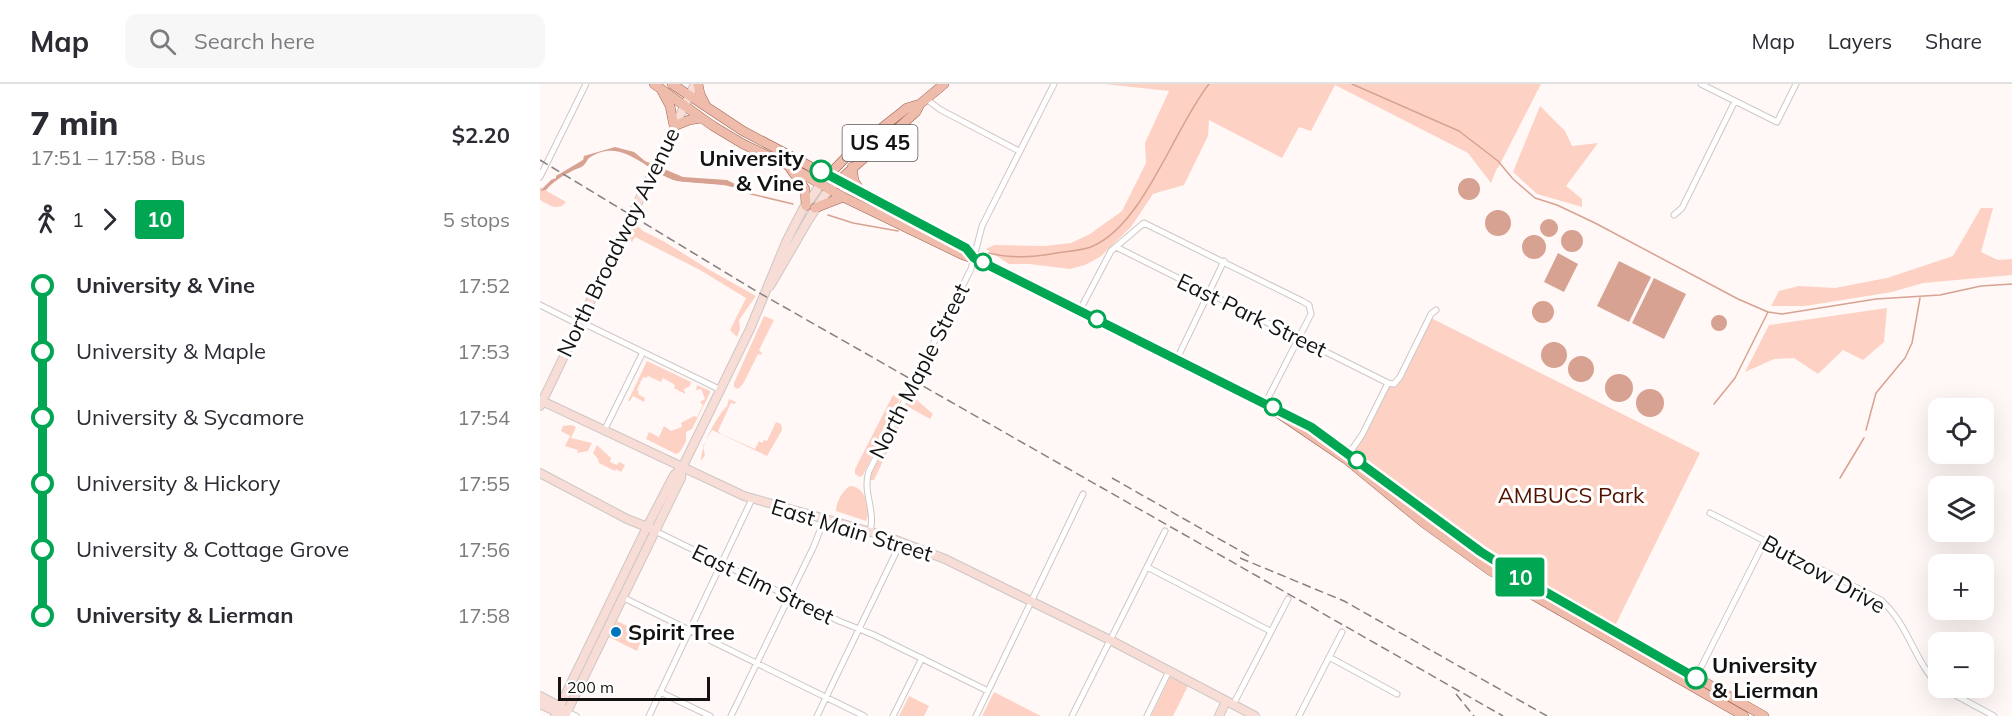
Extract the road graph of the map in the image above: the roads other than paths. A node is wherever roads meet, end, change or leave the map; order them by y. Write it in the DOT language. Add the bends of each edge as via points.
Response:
graph roads {
  1 [pos="586,84"];
  2 [pos="672,84"];
  3 [pos="697,84"];
  4 [pos="944,84"];
  5 [pos="1054,84"];
  6 [pos="1701,84"];
  7 [pos="1796,84"];
  8 [pos="657,87"];
  9 [pos="689,96"];
  10 [pos="1735,101"];
  11 [pos="923,102"];
  12 [pos="684,106"];
  13 [pos="707,108"];
  14 [pos="701,118"];
  15 [pos="674,126"];
  16 [pos="1019,152"];
  17 [pos="789,166"];
  18 [pos="852,167"];
  19 [pos="828,175"];
  20 [pos="540,177"];
  21 [pos="837,181"];
  22 [pos="825,187"];
  23 [pos="863,194"];
  24 [pos="843,197"];
  25 [pos="810,207"];
  26 [pos="1674,215"];
  27 [pos="1116,247"];
  28 [pos="974,258"];
  29 [pos="1224,261"];
  30 [pos="1208,293"];
  31 [pos="540,305"];
  32 [pos="1080,310"];
  33 [pos="1436,310"];
  34 [pos="579,323"];
  35 [pos="1299,338"];
  36 [pos="643,352"];
  37 [pos="1177,359"];
  38 [pos="1388,383"];
  39 [pos="721,390"];
  40 [pos="541,402"];
  41 [pos="1265,404"];
  42 [pos="604,431"];
  43 [pos="1347,456"];
  44 [pos="682,468"];
  45 [pos="540,474"];
  46 [pos="1083,494"];
  47 [pos="752,499"];
  48 [pos="1710,513"];
  49 [pos="825,518"];
  50 [pos="627,519"];
  51 [pos="651,529"];
  52 [pos="1165,531"];
  53 [pos="870,532"];
  54 [pos="640,541"];
  55 [pos="1765,541"];
  56 [pos="901,542"];
  57 [pos="722,564"];
  58 [pos="1147,567"];
  59 [pos="619,595"];
  60 [pos="789,596"];
  61 [pos="1288,599"];
  62 [pos="1032,602"];
  63 [pos="860,630"];
  64 [pos="690,631"];
  65 [pos="1270,631"];
  66 [pos="1341,632"];
  67 [pos="1110,640"];
  68 [pos="1329,657"];
  69 [pos="922,658"];
  70 [pos="756,663"];
  71 [pos="1169,671"];
  72 [pos="1928,673"];
  73 [pos="1694,682"];
  74 [pos="988,691"];
  75 [pos="660,692"];
  76 [pos="1397,694"];
  77 [pos="540,696"];
  78 [pos="826,697"];
  79 [pos="1961,698"];
  80 [pos="1230,703"];
  81 [pos="540,704"];
  82 [pos="561,712"];
  83 [pos="576,716"];
  84 [pos="649,716"];
  85 [pos="710,716"];
  86 [pos="731,716"];
  87 [pos="817,716"];
  88 [pos="864,716"];
  89 [pos="893,716"];
  90 [pos="976,716"];
  91 [pos="1072,716"];
  92 [pos="1147,716"];
  93 [pos="1219,716"];
  94 [pos="1255,716"];
  95 [pos="1299,716"];
  96 [pos="1744,716"];
  97 [pos="1764,716"];
  98 [pos="1994,716"];
  1 -- 20 [label="street"];
  2 -- 9 [label="main road, US 45"];
  3 -- 9 [label="main road, North Broadway Avenue"];
  3 -- 13 [label="main road"];
  4 -- 11 [label="main road, US 45"];
  5 -- 16 [label="street, North Maple Street"];
  6 -- 10 [label="street"];
  7 -- 10 [label="street" via="1777,122"];
  8 -- 12 [label="main road, US 45"];
  8 -- 15 [label="main road" via="670,106"];
  9 -- 12 [label="main road, North Broadway Avenue"];
  9 -- 13 [label="main road, US 45"];
  10 -- 26 [label="street" via="1682,208"];
  11 -- 16 [label="street"];
  11 -- 18 [label="main road, US 45"];
  11 -- 19 [label="main road, US 45" via="895,117"];
  12 -- 14 [label="main road, US 45"];
  12 -- 15 [label="main road, North Broadway Avenue"];
  13 -- 19 [label="main road, US 45" via="742,131"];
  14 -- 15 [label="main road"];
  14 -- 17 [label="main road, US 45"];
  15 -- 34 [label="main road, North Broadway Avenue"];
  16 -- 28 [label="street, North Maple Street" via="982,226"];
  17 -- 22 [label="main road, US 45"];
  17 -- 25 [label="main road" via="805,189"];
  18 -- 21 [label="main road, US 45"];
  18 -- 23 [label="main road" via="854,181"];
  19 -- 21 [label="main road"];
  19 -- 22 [label="main road"];
  21 -- 22 [label="main road, US 45"];
  21 -- 23 [label="main road"];
  22 -- 24 [label="main road"];
  22 -- 25 [label="main road"];
  23 -- 28 [label="main road" via="966,248"];
  24 -- 25 [label="main road"];
  24 -- 28 [label="main road"];
  25 -- 39 [label="main road"];
  27 -- 29 [label="street" via="1144,222"];
  27 -- 30 [label="street, East Park Street"];
  27 -- 32 [label="street"];
  28 -- 32 [label="main road"];
  28 -- 53 [label="street, North Maple Street" via="869,471 866,485 873,512"];
  29 -- 30 [label="street"];
  29 -- 35 [label="street" via="1307,304 1310,315"];
  30 -- 35 [label="street, East Park Street"];
  30 -- 37 [label="street"];
  31 -- 34 [label="street"];
  32 -- 37 [label="main road"];
  33 -- 38 [label="street" via="1400,377 1394,384"];
  34 -- 36 [label="street"];
  34 -- 40 [label="main road, North Broadway Avenue"];
  35 -- 38 [label="street, East Park Street"];
  35 -- 41 [label="street"];
  36 -- 39 [label="street"];
  36 -- 42 [label="street"];
  37 -- 41 [label="main road"];
  38 -- 43 [label="street"];
  39 -- 44 [label="main road"];
  40 -- 42 [label="main road, East Main Street"];
  41 -- 43 [label="main road"];
  42 -- 44 [label="main road, East Main Street"];
  43 -- 73 [label="main road" via="1498,563"];
  44 -- 47 [label="main road, East Main Street"];
  44 -- 51 [label="main road" via="674,475"];
  45 -- 50 [label="main road, East Elm Street"];
  46 -- 62 [label="street"];
  47 -- 49 [label="main road, East Main Street"];
  47 -- 57 [label="street"];
  48 -- 55 [label="street, Butzow Drive"];
  49 -- 53 [label="main road, East Main Street"];
  49 -- 60 [label="street"];
  50 -- 51 [label="main road, East Elm Street"];
  50 -- 54 [label="main road" via="637,529"];
  51 -- 54 [label="main road"];
  51 -- 57 [label="street, East Elm Street"];
  51 -- 59 [label="main road"];
  52 -- 58 [label="street"];
  53 -- 56 [label="main road, East Main Street"];
  54 -- 59 [label="main road"];
  55 -- 72 [label="street, Butzow Drive" via="1881,600 1896,615"];
  55 -- 73 [label="street"];
  56 -- 62 [label="main road, East Main Street"];
  56 -- 63 [label="street"];
  57 -- 60 [label="street, East Elm Street"];
  57 -- 64 [label="street"];
  58 -- 65 [label="street"];
  58 -- 67 [label="street"];
  59 -- 64 [label="street"];
  59 -- 82 [label="main road"];
  60 -- 63 [label="street, East Elm Street"];
  60 -- 70 [label="street"];
  61 -- 65 [label="street"];
  62 -- 67 [label="main road, East Main Street"];
  62 -- 74 [label="street"];
  63 -- 69 [label="street, East Elm Street"];
  63 -- 78 [label="street"];
  64 -- 70 [label="street"];
  64 -- 75 [label="street"];
  65 -- 80 [label="street"];
  66 -- 68 [label="street"];
  67 -- 71 [label="main road, East Main Street"];
  67 -- 91 [label="street"];
  68 -- 76 [label="street"];
  68 -- 95 [label="street"];
  69 -- 74 [label="street, East Elm Street"];
  69 -- 89 [label="street"];
  70 -- 78 [label="street"];
  70 -- 86 [label="street"];
  71 -- 80 [label="main road, East Main Street"];
  71 -- 92 [label="street"];
  73 -- 96 [label="main road"];
  73 -- 97 [label="main road"];
  74 -- 90 [label="street"];
  75 -- 84 [label="street"];
  75 -- 85 [label="street"];
  77 -- 82 [label="main road"];
  78 -- 87 [label="street"];
  78 -- 88 [label="street"];
  79 -- 98 [label="street, Butzow Drive"];
  80 -- 93 [label="main road"];
  80 -- 94 [label="main road, East Main Street"];
  81 -- 82 [label="main road"];
  82 -- 83 [label="street"];
}
